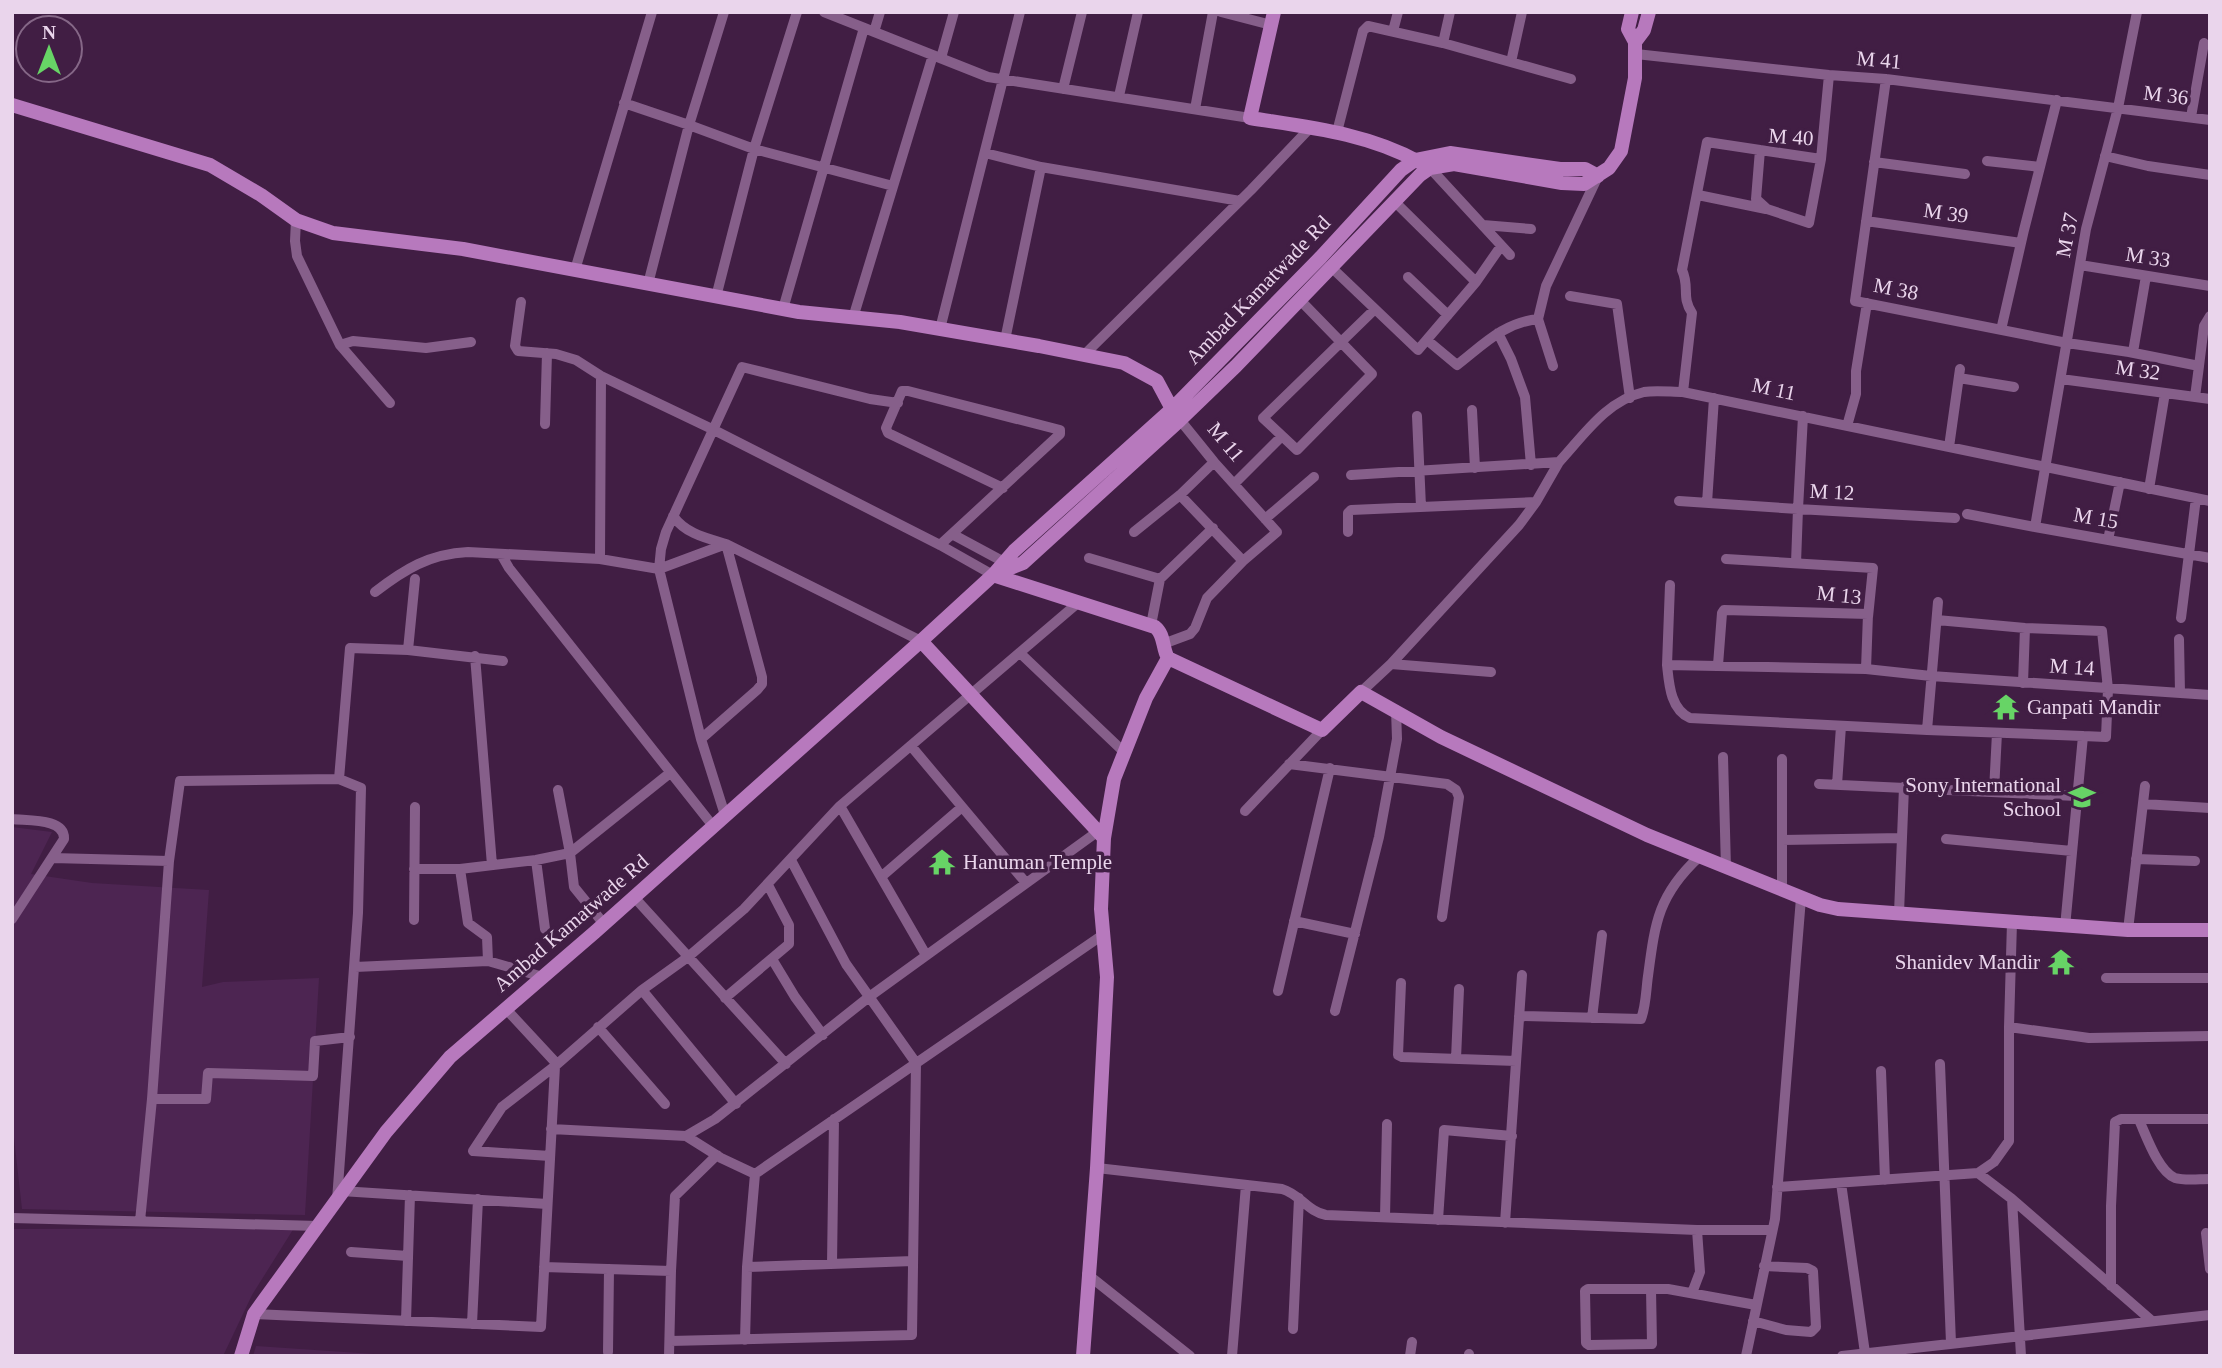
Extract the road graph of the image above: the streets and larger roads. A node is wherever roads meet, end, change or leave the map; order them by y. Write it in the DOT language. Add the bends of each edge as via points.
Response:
graph roads {
  1 [pos="724,12"];
  2 [pos="797,12"];
  3 [pos="824,12"];
  4 [pos="880,12"];
  5 [pos="954,12"];
  6 [pos="1020,12"];
  7 [pos="1082,12"];
  8 [pos="1138,12"];
  9 [pos="1213,12"];
  10 [pos="1221,12"];
  11 [pos="1398,12"];
  12 [pos="1450,12"];
  13 [pos="1522,12"];
  14 [pos="1632,12"];
  15 [pos="1649,12"];
  16 [pos="2137,12"];
  17 [pos="650,13"];
  18 [pos="1272,19"];
  19 [pos="869,30"];
  20 [pos="1393,31"];
  21 [pos="1443,43"];
  22 [pos="2203,43"];
  23 [pos="1635,48"];
  24 [pos="937,57"];
  25 [pos="1511,62"];
  26 [pos="1829,75"];
  27 [pos="1003,79"];
  28 [pos="1571,79"];
  29 [pos="1886,79"];
  30 [pos="1063,89"];
  31 [pos="1119,96"];
  32 [pos="2057,100"];
  33 [pos="624,103"];
  34 [pos="12,105"];
  35 [pos="2118,108"];
  36 [pos="1195,109"];
  37 [pos="2191,117"];
  38 [pos="1250,118"];
  39 [pos="2210,120"];
  40 [pos="690,125"];
  41 [pos="1310,128"];
  42 [pos="1337,132"];
  43 [pos="754,149"];
  44 [pos="1760,150"];
  45 [pos="985,153"];
  46 [pos="2105,156"];
  47 [pos="1460,159"];
  48 [pos="1821,159"];
  49 [pos="1415,160"];
  50 [pos="1987,161"];
  51 [pos="1874,162"];
  52 [pos="825,167"];
  53 [pos="1041,167"];
  54 [pos="2040,167"];
  55 [pos="1430,169"];
  56 [pos="1965,174"];
  57 [pos="2210,175"];
  58 [pos="1598,176"];
  59 [pos="893,186"];
  60 [pos="1698,195"];
  61 [pos="1240,201"];
  62 [pos="1394,201"];
  63 [pos="1767,209"];
  64 [pos="296,220"];
  65 [pos="1866,221"];
  66 [pos="1483,225"];
  67 [pos="1531,229"];
  68 [pos="2021,243"];
  69 [pos="1501,246"];
  70 [pos="1510,256"];
  71 [pos="2080,265"];
  72 [pos="1331,267"];
  73 [pos="575,270"];
  74 [pos="1408,276"];
  75 [pos="2146,276"];
  76 [pos="1476,282"];
  77 [pos="648,284"];
  78 [pos="2210,286"];
  79 [pos="1570,296"];
  80 [pos="716,297"];
  81 [pos="1300,300"];
  82 [pos="521,302"];
  83 [pos="1867,303"];
  84 [pos="783,309"];
  85 [pos="1375,309"];
  86 [pos="1448,315"];
  87 [pos="2210,316"];
  88 [pos="853,318"];
  89 [pos="1538,319"];
  90 [pos="940,329"];
  91 [pos="2001,330"];
  92 [pos="1498,333"];
  93 [pos="1005,340"];
  94 [pos="1427,340"];
  95 [pos="471,342"];
  96 [pos="2067,343"];
  97 [pos="1342,344"];
  98 [pos="340,345"];
  99 [pos="2133,352"];
  100 [pos="547,354"];
  101 [pos="1084,355"];
  102 [pos="1553,366"];
  103 [pos="2199,366"];
  104 [pos="601,376"];
  105 [pos="2062,379"];
  106 [pos="2014,387"];
  107 [pos="1683,392"];
  108 [pos="2165,393"];
  109 [pos="2195,397"];
  110 [pos="1630,398"];
  111 [pos="1714,398"];
  112 [pos="2210,399"];
  113 [pos="390,403"];
  114 [pos="898,403"];
  115 [pos="1472,410"];
  116 [pos="1176,414"];
  117 [pos="1417,416"];
  118 [pos="1803,416"];
  119 [pos="545,424"];
  120 [pos="1847,426"];
  121 [pos="712,429"];
  122 [pos="1282,436"];
  123 [pos="1949,447"];
  124 [pos="1214,462"];
  125 [pos="1559,462"];
  126 [pos="1531,465"];
  127 [pos="2047,467"];
  128 [pos="1475,468"];
  129 [pos="1420,471"];
  130 [pos="1351,475"];
  131 [pos="1314,477"];
  132 [pos="2120,482"];
  133 [pos="1234,484"];
  134 [pos="1003,488"];
  135 [pos="2150,489"];
  136 [pos="1180,495"];
  137 [pos="2196,498"];
  138 [pos="1679,501"];
  139 [pos="2210,501"];
  140 [pos="1536,502"];
  141 [pos="1707,503"];
  142 [pos="1421,507"];
  143 [pos="1798,509"];
  144 [pos="1966,514"];
  145 [pos="673,516"];
  146 [pos="1955,518"];
  147 [pos="1265,519"];
  148 [pos="2035,527"];
  149 [pos="1213,528"];
  150 [pos="1135,532"];
  151 [pos="1348,532"];
  152 [pos="952,534"];
  153 [pos="2108,540"];
  154 [pos="726,544"];
  155 [pos="940,545"];
  156 [pos="501,554"];
  157 [pos="2190,554"];
  158 [pos="1088,558"];
  159 [pos="2210,558"];
  160 [pos="600,559"];
  161 [pos="1726,559"];
  162 [pos="1243,561"];
  163 [pos="1004,562"];
  164 [pos="1796,563"];
  165 [pos="659,569"];
  166 [pos="993,575"];
  167 [pos="415,579"];
  168 [pos="1160,579"];
  169 [pos="1670,585"];
  170 [pos="375,592"];
  171 [pos="1079,602"];
  172 [pos="1938,602"];
  173 [pos="1868,617"];
  174 [pos="2180,618"];
  175 [pos="1937,621"];
  176 [pos="1151,625"];
  177 [pos="2025,628"];
  178 [pos="2179,639"];
  179 [pos="921,641"];
  180 [pos="408,650"];
  181 [pos="1166,651"];
  182 [pos="1020,653"];
  183 [pos="475,656"];
  184 [pos="503,661"];
  185 [pos="1391,664"];
  186 [pos="1667,665"];
  187 [pos="1718,665"];
  188 [pos="1866,669"];
  189 [pos="1491,672"];
  190 [pos="1931,676"];
  191 [pos="2023,683"];
  192 [pos="2108,689"];
  193 [pos="1361,692"];
  194 [pos="2180,693"];
  195 [pos="971,695"];
  196 [pos="2210,695"];
  197 [pos="1396,710"];
  198 [pos="1841,726"];
  199 [pos="1322,730"];
  200 [pos="1927,730"];
  201 [pos="1997,733"];
  202 [pos="2083,736"];
  203 [pos="701,738"];
  204 [pos="911,746"];
  205 [pos="1125,753"];
  206 [pos="1723,757"];
  207 [pos="1782,759"];
  208 [pos="1289,764"];
  209 [pos="1330,768"];
  210 [pos="670,773"];
  211 [pos="1390,776"];
  212 [pos="338,779"];
  213 [pos="1819,784"];
  214 [pos="1837,785"];
  215 [pos="1904,786"];
  216 [pos="2145,786"];
  217 [pos="558,790"];
  218 [pos="1994,791"];
  219 [pos="2077,796"];
  220 [pos="2143,804"];
  221 [pos="840,806"];
  222 [pos="415,807"];
  223 [pos="962,807"];
  224 [pos="2210,808"];
  225 [pos="1245,811"];
  226 [pos="725,815"];
  227 [pos="12,819"];
  228 [pos="713,826"];
  229 [pos="1100,835"];
  230 [pos="1902,838"];
  231 [pos="1946,839"];
  232 [pos="1782,840"];
  233 [pos="2072,851"];
  234 [pos="570,852"];
  235 [pos="1699,857"];
  236 [pos="52,858"];
  237 [pos="2136,859"];
  238 [pos="536,860"];
  239 [pos="791,860"];
  240 [pos="169,861"];
  241 [pos="2194,861"];
  242 [pos="492,865"];
  243 [pos="1726,868"];
  244 [pos="414,869"];
  245 [pos="460,869"];
  246 [pos="881,877"];
  247 [pos="1026,883"];
  248 [pos="768,885"];
  249 [pos="1782,891"];
  250 [pos="634,897"];
  251 [pos="1801,898"];
  252 [pos="1899,913"];
  253 [pos="1442,917"];
  254 [pos="12,919"];
  255 [pos="414,920"];
  256 [pos="1294,921"];
  257 [pos="2012,922"];
  258 [pos="604,923"];
  259 [pos="2065,927"];
  260 [pos="545,929"];
  261 [pos="2128,930"];
  262 [pos="2210,930"];
  263 [pos="1104,934"];
  264 [pos="1355,934"];
  265 [pos="1602,935"];
  266 [pos="926,955"];
  267 [pos="688,957"];
  268 [pos="772,959"];
  269 [pos="488,961"];
  270 [pos="355,967"];
  271 [pos="1522,975"];
  272 [pos="543,977"];
  273 [pos="2106,978"];
  274 [pos="2210,978"];
  275 [pos="1401,984"];
  276 [pos="1459,989"];
  277 [pos="642,990"];
  278 [pos="1278,991"];
  279 [pos="869,997"];
  280 [pos="725,998"];
  281 [pos="506,1009"];
  282 [pos="1335,1011"];
  283 [pos="1519,1016"];
  284 [pos="1592,1018"];
  285 [pos="598,1027"];
  286 [pos="2009,1027"];
  287 [pos="822,1035"];
  288 [pos="2210,1036"];
  289 [pos="350,1037"];
  290 [pos="1456,1059"];
  291 [pos="1517,1061"];
  292 [pos="916,1063"];
  293 [pos="786,1064"];
  294 [pos="1940,1064"];
  295 [pos="556,1065"];
  296 [pos="1881,1071"];
  297 [pos="152,1099"];
  298 [pos="665,1104"];
  299 [pos="736,1104"];
  300 [pos="834,1119"];
  301 [pos="2139,1119"];
  302 [pos="2210,1119"];
  303 [pos="1387,1124"];
  304 [pos="551,1129"];
  305 [pos="687,1136"];
  306 [pos="1512,1136"];
  307 [pos="717,1155"];
  308 [pos="550,1156"];
  309 [pos="1097,1168"];
  310 [pos="1978,1173"];
  311 [pos="755,1174"];
  312 [pos="1944,1175"];
  313 [pos="2210,1179"];
  314 [pos="1885,1180"];
  315 [pos="1841,1183"];
  316 [pos="1246,1185"];
  317 [pos="1777,1187"];
  318 [pos="410,1195"];
  319 [pos="339,1196"];
  320 [pos="1299,1198"];
  321 [pos="478,1199"];
  322 [pos="2012,1199"];
  323 [pos="547,1203"];
  324 [pos="1385,1217"];
  325 [pos="12,1218"];
  326 [pos="1438,1220"];
  327 [pos="141,1221"];
  328 [pos="1505,1223"];
  329 [pos="318,1226"];
  330 [pos="1697,1230"];
  331 [pos="1772,1230"];
  332 [pos="2206,1233"];
  333 [pos="2208,1247"];
  334 [pos="351,1252"];
  335 [pos="408,1256"];
  336 [pos="913,1261"];
  337 [pos="832,1264"];
  338 [pos="1765,1266"];
  339 [pos="544,1267"];
  340 [pos="747,1267"];
  341 [pos="609,1269"];
  342 [pos="2210,1269"];
  343 [pos="671,1271"];
  344 [pos="1087,1274"];
  345 [pos="2111,1286"];
  346 [pos="1651,1289"];
  347 [pos="1692,1293"];
  348 [pos="1756,1305"];
  349 [pos="254,1314"];
  350 [pos="2210,1315"];
  351 [pos="405,1321"];
  352 [pos="1753,1321"];
  353 [pos="2152,1321"];
  354 [pos="472,1324"];
  355 [pos="1293,1329"];
  356 [pos="2018,1336"];
  357 [pos="746,1340"];
  358 [pos="670,1341"];
  359 [pos="1412,1342"];
  360 [pos="1951,1343"];
  361 [pos="608,1352"];
  362 [pos="1865,1353"];
  363 [pos="241,1356"];
  364 [pos="670,1356"];
  365 [pos="1083,1356"];
  366 [pos="1190,1356"];
  367 [pos="1232,1356"];
  368 [pos="1410,1356"];
  369 [pos="1746,1356"];
  370 [pos="1842,1356"];
  371 [pos="2021,1356"];
  1 -- 40 [label="street"];
  2 -- 43 [label="street"];
  3 -- 19 [label="street"];
  4 -- 19 [label="street"];
  5 -- 24 [label="street"];
  6 -- 27 [label="street"];
  7 -- 30 [label="street"];
  8 -- 31 [label="street"];
  9 -- 36 [label="street"];
  10 -- 18 [label="street"];
  11 -- 20 [label="street"];
  12 -- 21 [label="street"];
  13 -- 25 [label="street"];
  14 -- 23 [label="street" via="1628,29"];
  15 -- 23 [label="street"];
  16 -- 35 [label="street, M 37"];
  17 -- 33 [label="street"];
  18 -- 38 [label="street"];
  19 -- 24 [label="street"];
  19 -- 52 [label="street"];
  20 -- 21 [label="street"];
  20 -- 42 [label="street" via="1368,26 1363,32"];
  21 -- 25 [label="street"];
  22 -- 37 [label="street"];
  23 -- 26 [label="street, M 41"];
  23 -- 58 [label="street" via="1635,78 1621,151 1614,164"];
  24 -- 27 [label="street"];
  24 -- 59 [label="street"];
  25 -- 28 [label="street"];
  26 -- 29 [label="street, M 41"];
  26 -- 48 [label="street, M 40"];
  27 -- 30 [label="street"];
  27 -- 45 [label="street"];
  29 -- 32 [label="street, M 41"];
  29 -- 51 [label="street, M 38"];
  30 -- 31 [label="street"];
  31 -- 36 [label="street"];
  32 -- 35 [label="street, M 41"];
  32 -- 54 [label="street"];
  33 -- 40 [label="street"];
  33 -- 73 [label="street"];
  34 -- 64 [label="street" via="210,164"];
  35 -- 37 [label="street, M 36"];
  35 -- 46 [label="street, M 37"];
  36 -- 38 [label="street"];
  37 -- 39 [label="street, M 36"];
  38 -- 41 [label="street"];
  40 -- 43 [label="street"];
  40 -- 77 [label="street"];
  41 -- 42 [label="street"];
  41 -- 61 [label="street"];
  42 -- 49 [label="street"];
  43 -- 52 [label="street"];
  43 -- 80 [label="street"];
  44 -- 48 [label="street, M 40"];
  44 -- 60 [label="street" via="1707,142"];
  44 -- 63 [label="street, M 40" via="1756,199"];
  45 -- 53 [label="street"];
  45 -- 90 [label="street"];
  46 -- 57 [label="street"];
  46 -- 71 [label="street, M 37"];
  47 -- 49 [label="street" via="1436,154"];
  47 -- 55 [label="street"];
  47 -- 58 [label="street" via="1562,183 1584,184"];
  48 -- 63 [label="street, M 40" via="1809,223"];
  49 -- 55 [label="street"];
  49 -- 116 [label="street, Ambad Kamatwade Rd"];
  50 -- 54 [label="street"];
  51 -- 56 [label="street"];
  51 -- 65 [label="street, M 38"];
  52 -- 59 [label="street"];
  52 -- 84 [label="street"];
  53 -- 61 [label="street"];
  53 -- 93 [label="street"];
  54 -- 68 [label="street"];
  55 -- 62 [label="street, Ambad Kamatwade Rd"];
  55 -- 66 [label="street"];
  58 -- 89 [label="street" via="1546,286"];
  59 -- 88 [label="street"];
  60 -- 63 [label="street"];
  60 -- 107 [label="street" via="1682,270 1686,303 1692,313"];
  61 -- 101 [label="street"];
  62 -- 72 [label="street, Ambad Kamatwade Rd"];
  62 -- 76 [label="street"];
  64 -- 73 [label="street" via="333,233 463,249"];
  64 -- 98 [label="street" via="297,256"];
  65 -- 68 [label="street, M 39"];
  65 -- 83 [label="street, M 38" via="1855,301"];
  66 -- 67 [label="street"];
  66 -- 69 [label="street"];
  68 -- 91 [label="street"];
  69 -- 70 [label="street"];
  69 -- 76 [label="street"];
  71 -- 75 [label="street, M 33"];
  71 -- 96 [label="street, M 37"];
  72 -- 81 [label="street, Ambad Kamatwade Rd"];
  72 -- 85 [label="street"];
  73 -- 77 [label="street"];
  74 -- 86 [label="street"];
  75 -- 78 [label="street, M 33"];
  75 -- 99 [label="street"];
  76 -- 86 [label="street"];
  77 -- 80 [label="street"];
  79 -- 110 [label="street" via="1617,304"];
  80 -- 84 [label="street"];
  81 -- 97 [label="street"];
  81 -- 116 [label="street, Ambad Kamatwade Rd" via="1236,366"];
  82 -- 100 [label="street" via="516,349"];
  83 -- 91 [label="street, M 38"];
  83 -- 120 [label="street" via="1856,394"];
  84 -- 88 [label="street"];
  85 -- 94 [label="street" via="1418,350"];
  85 -- 97 [label="street"];
  86 -- 94 [label="street"];
  87 -- 103 [label="street" via="2204,326"];
  88 -- 90 [label="street"];
  89 -- 92 [label="street" via="1520,321"];
  89 -- 102 [label="street"];
  90 -- 93 [label="street"];
  91 -- 96 [label="street, M 38"];
  92 -- 94 [label="street" via="1457,365"];
  92 -- 126 [label="street" via="1525,397"];
  93 -- 101 [label="street"];
  95 -- 98 [label="street" via="426,348 353,341"];
  96 -- 99 [label="street, M 38"];
  96 -- 105 [label="street, M 37"];
  97 -- 122 [label="street" via="1263,418"];
  97 -- 122 [label="street" via="1372,374 1297,450"];
  98 -- 113 [label="street"];
  99 -- 103 [label="street, M 38"];
  100 -- 104 [label="street" via="576,360"];
  100 -- 119 [label="street"];
  101 -- 116 [label="street" via="1124,363 1157,381"];
  103 -- 109 [label="street"];
  104 -- 121 [label="street"];
  104 -- 160 [label="street"];
  105 -- 108 [label="street, M 32"];
  105 -- 127 [label="street, M 37"];
  106 -- 123 [label="street" via="1959,374"];
  107 -- 110 [label="street, M 11" via="1644,392"];
  107 -- 111 [label="street, M 11"];
  108 -- 109 [label="street, M 32"];
  108 -- 135 [label="street"];
  109 -- 112 [label="street, M 32"];
  110 -- 125 [label="street, M 11" via="1603,414"];
  111 -- 118 [label="street, M 11"];
  111 -- 141 [label="street"];
  114 -- 121 [label="street" via="742,368"];
  115 -- 128 [label="street"];
  116 -- 124 [label="street, M 11"];
  116 -- 163 [label="street, Ambad Kamatwade Rd"];
  116 -- 166 [label="street, Ambad Kamatwade Rd" via="1023,563"];
  117 -- 129 [label="street"];
  118 -- 120 [label="street, M 11"];
  118 -- 143 [label="street, M 12"];
  120 -- 123 [label="street, M 11"];
  121 -- 145 [label="street"];
  121 -- 155 [label="street"];
  122 -- 133 [label="street"];
  123 -- 127 [label="street, M 11"];
  124 -- 133 [label="street, M 11"];
  124 -- 136 [label="street"];
  125 -- 126 [label="street"];
  125 -- 140 [label="street, M 11"];
  126 -- 128 [label="street"];
  127 -- 132 [label="street, M 11"];
  127 -- 148 [label="street"];
  128 -- 129 [label="street"];
  129 -- 130 [label="street"];
  129 -- 142 [label="street"];
  131 -- 147 [label="street"];
  132 -- 135 [label="street, M 11"];
  132 -- 153 [label="street"];
  133 -- 147 [label="street, M 11"];
  134 -- 134 [label="street" via="1060,430 902,391 888,433"];
  134 -- 152 [label="street"];
  135 -- 137 [label="street, M 11"];
  136 -- 149 [label="street"];
  136 -- 150 [label="street"];
  137 -- 139 [label="street, M 11"];
  137 -- 157 [label="street"];
  138 -- 141 [label="street"];
  140 -- 142 [label="street"];
  140 -- 185 [label="street, M 11"];
  141 -- 143 [label="street"];
  142 -- 151 [label="street" via="1349,511"];
  143 -- 146 [label="street, M 12"];
  143 -- 164 [label="street, M 13"];
  144 -- 148 [label="street, M 15"];
  145 -- 154 [label="street" via="688,531"];
  145 -- 165 [label="street"];
  147 -- 162 [label="street, M 11" via="1277,532"];
  148 -- 153 [label="street, M 15"];
  149 -- 162 [label="street"];
  149 -- 168 [label="street"];
  152 -- 155 [label="street"];
  152 -- 163 [label="street"];
  153 -- 157 [label="street, M 15"];
  154 -- 165 [label="street"];
  154 -- 179 [label="street"];
  154 -- 203 [label="street" via="762,684"];
  155 -- 166 [label="street"];
  156 -- 160 [label="street"];
  156 -- 170 [label="street" via="446,553 400,573"];
  156 -- 210 [label="street"];
  157 -- 159 [label="street, M 15"];
  157 -- 174 [label="street"];
  158 -- 168 [label="street"];
  160 -- 165 [label="street"];
  161 -- 164 [label="street"];
  162 -- 181 [label="street" via="1207,598 1190,634"];
  163 -- 166 [label="street, Ambad Kamatwade Rd"];
  164 -- 173 [label="street" via="1873,568"];
  165 -- 203 [label="street"];
  166 -- 171 [label="street"];
  166 -- 179 [label="street, Ambad Kamatwade Rd"];
  167 -- 180 [label="street"];
  168 -- 176 [label="street"];
  169 -- 186 [label="street"];
  171 -- 176 [label="street"];
  171 -- 182 [label="street"];
  172 -- 175 [label="street"];
  173 -- 187 [label="street, M 13" via="1724,610"];
  173 -- 188 [label="street, M 13"];
  175 -- 177 [label="street"];
  175 -- 190 [label="street"];
  176 -- 181 [label="street" via="1161,632"];
  177 -- 191 [label="street"];
  177 -- 192 [label="street" via="2102,631"];
  178 -- 194 [label="street"];
  179 -- 195 [label="street"];
  179 -- 226 [label="street, Ambad Kamatwade Rd"];
  180 -- 183 [label="street"];
  180 -- 212 [label="street" via="350,648"];
  181 -- 199 [label="street"];
  181 -- 205 [label="street"];
  182 -- 195 [label="street"];
  182 -- 205 [label="street"];
  183 -- 184 [label="street"];
  183 -- 242 [label="street"];
  185 -- 189 [label="street"];
  185 -- 193 [label="street, M 11"];
  186 -- 187 [label="street, M 14"];
  186 -- 198 [label="street" via="1673,698 1690,718"];
  187 -- 188 [label="street, M 14"];
  188 -- 190 [label="street, M 14"];
  190 -- 191 [label="street, M 14"];
  190 -- 200 [label="street"];
  191 -- 192 [label="street, M 14"];
  192 -- 194 [label="street, M 14"];
  192 -- 202 [label="street" via="2106,737"];
  193 -- 197 [label="street"];
  193 -- 199 [label="street"];
  194 -- 196 [label="street, M 14"];
  195 -- 204 [label="street"];
  195 -- 229 [label="street"];
  197 -- 211 [label="street"];
  197 -- 235 [label="street" via="1441,737"];
  198 -- 200 [label="street"];
  198 -- 214 [label="street"];
  199 -- 208 [label="street"];
  200 -- 201 [label="street"];
  201 -- 202 [label="street"];
  201 -- 218 [label="street"];
  202 -- 219 [label="street"];
  203 -- 226 [label="street"];
  204 -- 221 [label="street"];
  204 -- 223 [label="street"];
  205 -- 229 [label="street"];
  206 -- 243 [label="street"];
  207 -- 232 [label="street"];
  208 -- 209 [label="street"];
  208 -- 225 [label="street"];
  209 -- 211 [label="street"];
  209 -- 256 [label="street"];
  210 -- 228 [label="street"];
  210 -- 234 [label="street"];
  211 -- 253 [label="street" via="1447,784 1458,793"];
  211 -- 264 [label="street"];
  212 -- 240 [label="street" via="180,782"];
  212 -- 270 [label="street" via="361,788"];
  213 -- 214 [label="street"];
  214 -- 215 [label="street"];
  215 -- 218 [label="street"];
  215 -- 230 [label="street"];
  216 -- 220 [label="street"];
  217 -- 234 [label="street"];
  218 -- 219 [label="street"];
  219 -- 233 [label="street"];
  220 -- 224 [label="street"];
  220 -- 237 [label="street"];
  221 -- 239 [label="street"];
  221 -- 246 [label="street"];
  222 -- 244 [label="street"];
  223 -- 246 [label="street"];
  223 -- 247 [label="street"];
  226 -- 228 [label="street, Ambad Kamatwade Rd"];
  227 -- 236 [label="street" via="60,827 64,839"];
  228 -- 250 [label="street, Ambad Kamatwade Rd"];
  229 -- 247 [label="street"];
  229 -- 263 [label="street"];
  230 -- 232 [label="street"];
  230 -- 252 [label="street"];
  231 -- 233 [label="street"];
  232 -- 249 [label="street"];
  233 -- 259 [label="street"];
  234 -- 238 [label="street"];
  234 -- 258 [label="street" via="574,887"];
  235 -- 243 [label="street"];
  235 -- 284 [label="street" via="1682,873 1658,916 1641,1019"];
  236 -- 240 [label="street"];
  236 -- 254 [label="street"];
  237 -- 241 [label="street"];
  237 -- 261 [label="street"];
  238 -- 242 [label="street"];
  238 -- 260 [label="street"];
  239 -- 248 [label="street"];
  239 -- 279 [label="street" via="846,964"];
  240 -- 297 [label="street"];
  242 -- 245 [label="street"];
  243 -- 249 [label="street"];
  244 -- 245 [label="street"];
  244 -- 255 [label="street"];
  245 -- 269 [label="street" via="468,923 487,937"];
  246 -- 266 [label="street"];
  247 -- 266 [label="street"];
  248 -- 267 [label="street"];
  248 -- 268 [label="street" via="791,932 789,944"];
  249 -- 251 [label="street"];
  250 -- 258 [label="street, Ambad Kamatwade Rd"];
  250 -- 267 [label="street"];
  251 -- 252 [label="street" via="1838,909"];
  251 -- 317 [label="street"];
  252 -- 257 [label="street"];
  256 -- 264 [label="street"];
  256 -- 278 [label="street"];
  257 -- 259 [label="street"];
  257 -- 286 [label="street"];
  258 -- 272 [label="street, Ambad Kamatwade Rd"];
  259 -- 261 [label="street"];
  261 -- 262 [label="street"];
  263 -- 292 [label="street"];
  263 -- 309 [label="street" via="1107,977"];
  264 -- 282 [label="street"];
  265 -- 284 [label="street"];
  266 -- 279 [label="street"];
  267 -- 277 [label="street"];
  267 -- 280 [label="street"];
  268 -- 280 [label="street"];
  268 -- 287 [label="street"];
  269 -- 270 [label="street"];
  269 -- 272 [label="street"];
  270 -- 289 [label="street"];
  271 -- 283 [label="street"];
  272 -- 281 [label="street, Ambad Kamatwade Rd"];
  273 -- 274 [label="street"];
  275 -- 290 [label="street" via="1398,1055"];
  276 -- 290 [label="street"];
  277 -- 285 [label="street"];
  277 -- 299 [label="street"];
  279 -- 287 [label="street"];
  279 -- 292 [label="street"];
  280 -- 293 [label="street"];
  281 -- 295 [label="street"];
  281 -- 319 [label="street, Ambad Kamatwade Rd" via="450,1057"];
  283 -- 284 [label="street"];
  283 -- 291 [label="street"];
  285 -- 295 [label="street"];
  285 -- 298 [label="street"];
  286 -- 288 [label="street" via="2089,1038"];
  286 -- 310 [label="street" via="2009,1141 1994,1162"];
  287 -- 293 [label="street"];
  289 -- 297 [label="street" via="315,1041 313,1076 208,1073 206,1099"];
  289 -- 319 [label="street"];
  290 -- 291 [label="street"];
  291 -- 306 [label="street"];
  292 -- 300 [label="street"];
  292 -- 336 [label="street"];
  293 -- 299 [label="street"];
  294 -- 312 [label="street"];
  295 -- 304 [label="street"];
  295 -- 308 [label="street" via="502,1107 473,1151"];
  296 -- 314 [label="street"];
  297 -- 327 [label="street"];
  299 -- 305 [label="street"];
  300 -- 311 [label="street"];
  300 -- 337 [label="street"];
  301 -- 302 [label="street"];
  301 -- 313 [label="street" via="2153,1151 2171,1175"];
  301 -- 345 [label="street" via="2118,1120 2115,1125"];
  303 -- 324 [label="street"];
  304 -- 305 [label="street"];
  304 -- 308 [label="street"];
  305 -- 307 [label="street"];
  306 -- 326 [label="street" via="1444,1130"];
  306 -- 328 [label="street"];
  307 -- 311 [label="street"];
  307 -- 343 [label="street" via="675,1196"];
  308 -- 323 [label="street"];
  309 -- 316 [label="street"];
  309 -- 344 [label="street"];
  310 -- 312 [label="street"];
  310 -- 322 [label="street"];
  311 -- 340 [label="street"];
  312 -- 314 [label="street"];
  312 -- 360 [label="street"];
  314 -- 315 [label="street"];
  315 -- 317 [label="street"];
  315 -- 362 [label="street"];
  316 -- 320 [label="street" via="1282,1189"];
  316 -- 367 [label="street"];
  317 -- 331 [label="street"];
  318 -- 319 [label="street"];
  318 -- 321 [label="street"];
  318 -- 335 [label="street"];
  319 -- 329 [label="street, Ambad Kamatwade Rd"];
  320 -- 324 [label="street" via="1317,1214"];
  320 -- 355 [label="street"];
  321 -- 323 [label="street"];
  321 -- 354 [label="street"];
  322 -- 345 [label="street"];
  322 -- 356 [label="street"];
  323 -- 339 [label="street"];
  324 -- 326 [label="street"];
  325 -- 327 [label="street"];
  326 -- 328 [label="street"];
  327 -- 329 [label="street"];
  328 -- 330 [label="street"];
  329 -- 349 [label="street, Ambad Kamatwade Rd"];
  330 -- 331 [label="street"];
  330 -- 347 [label="street" via="1700,1272"];
  331 -- 338 [label="street"];
  332 -- 333 [label="street"];
  333 -- 342 [label="street"];
  334 -- 335 [label="street"];
  335 -- 351 [label="street"];
  336 -- 337 [label="street"];
  336 -- 357 [label="street" via="912,1335"];
  337 -- 340 [label="street"];
  338 -- 348 [label="street"];
  338 -- 352 [label="street" via="1813,1271 1816,1327 1811,1332 1791,1331"];
  339 -- 341 [label="street"];
  339 -- 354 [label="street" via="541,1327"];
  340 -- 357 [label="street"];
  341 -- 343 [label="street"];
  341 -- 361 [label="street"];
  343 -- 358 [label="street"];
  344 -- 365 [label="street"];
  344 -- 366 [label="street"];
  345 -- 353 [label="street"];
  346 -- 346 [label="street" via="1586,1290 1586,1343 1652,1344"];
  346 -- 347 [label="street"];
  347 -- 348 [label="street"];
  348 -- 352 [label="street"];
  349 -- 351 [label="street"];
  349 -- 363 [label="street, Ambad Kamatwade Rd"];
  350 -- 353 [label="street"];
  351 -- 354 [label="street"];
  352 -- 369 [label="street"];
  353 -- 356 [label="street"];
  356 -- 360 [label="street"];
  356 -- 371 [label="street"];
  357 -- 358 [label="street"];
  358 -- 364 [label="street"];
  359 -- 368 [label="street"];
  360 -- 362 [label="street"];
  362 -- 370 [label="street"];
}
